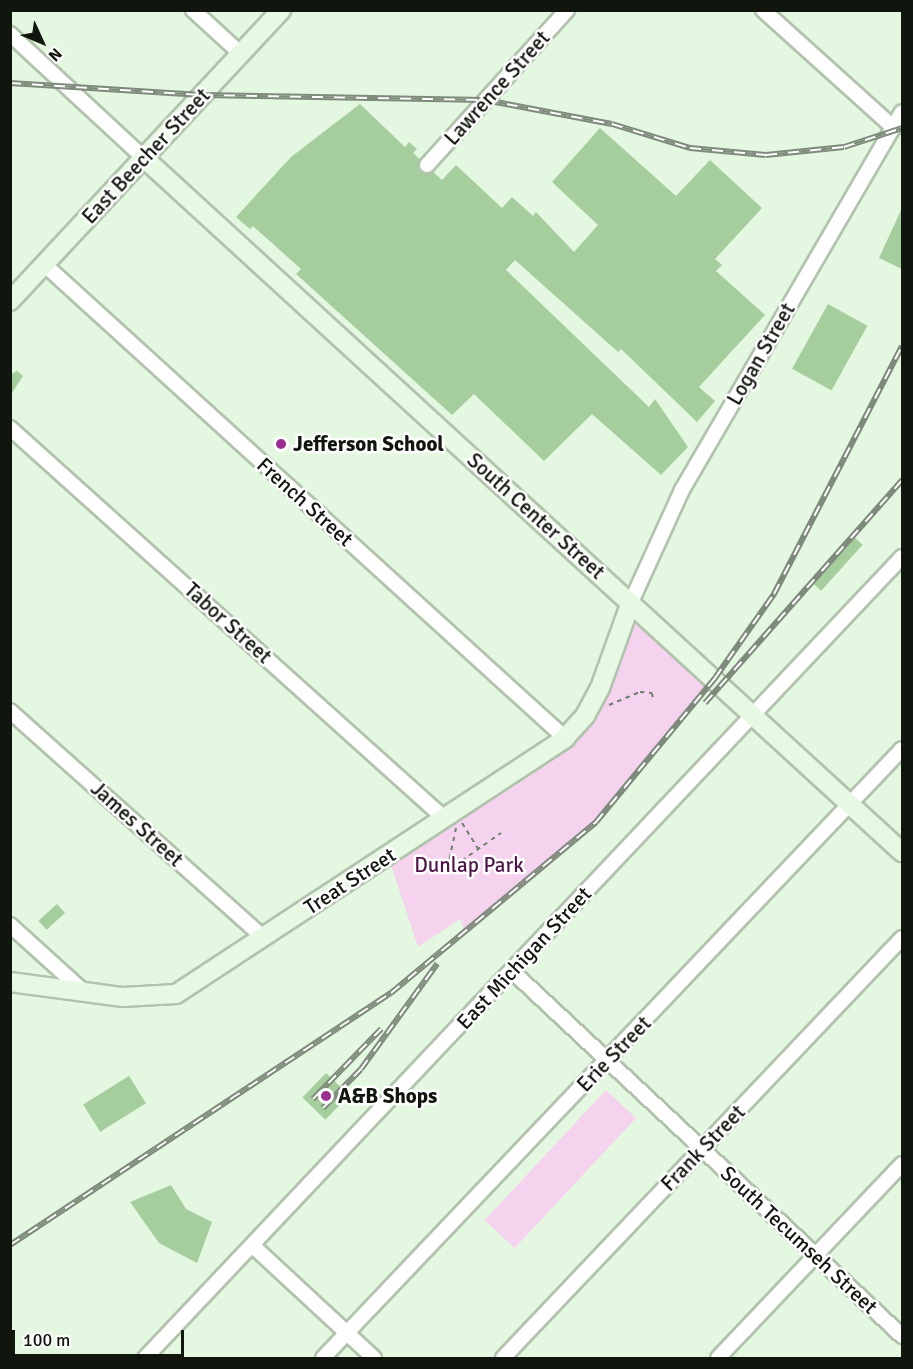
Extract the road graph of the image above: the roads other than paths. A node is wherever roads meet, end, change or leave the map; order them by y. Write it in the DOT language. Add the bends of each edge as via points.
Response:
graph roads {
  1 [pos="193,10"];
  2 [pos="281,10"];
  3 [pos="567,10"];
  4 [pos="763,10"];
  5 [pos="10,34"];
  6 [pos="241,54"];
  7 [pos="903,112"];
  8 [pos="894,128"];
  9 [pos="144,158"];
  10 [pos="427,165"];
  11 [pos="45,265"];
  12 [pos="10,301"];
  13 [pos="10,428"];
  14 [pos="903,557"];
  15 [pos="631,602"];
  16 [pos="10,711"];
  17 [pos="754,713"];
  18 [pos="565,738"];
  19 [pos="903,749"];
  20 [pos="851,804"];
  21 [pos="454,824"];
  22 [pos="903,852"];
  23 [pos="10,925"];
  24 [pos="264,936"];
  25 [pos="903,938"];
  26 [pos="512,971"];
  27 [pos="10,982"];
  28 [pos="83,991"];
  29 [pos="608,1060"];
  30 [pos="701,1150"];
  31 [pos="903,1164"];
  32 [pos="253,1246"];
  33 [pos="816,1254"];
  34 [pos="346,1334"];
  35 [pos="903,1336"];
  36 [pos="145,1359"];
  37 [pos="323,1359"];
  38 [pos="374,1359"];
  39 [pos="502,1359"];
  40 [pos="718,1359"];
  1 -- 6 [label="street"];
  2 -- 6 [label="street, East Beecher Street"];
  3 -- 10 [label="street, Lawrence Street"];
  4 -- 8 [label="street"];
  5 -- 9 [label="street, South Center Street"];
  6 -- 9 [label="street, East Beecher Street"];
  7 -- 8 [label="street, Logan Street"];
  8 -- 15 [label="street, Logan Street" via="682,490"];
  9 -- 11 [label="street, East Beecher Street"];
  9 -- 15 [label="street, South Center Street"];
  11 -- 12 [label="street, East Beecher Street"];
  11 -- 18 [label="street, French Street"];
  13 -- 21 [label="street, Tabor Street"];
  14 -- 17 [label="street, East Michigan Street"];
  15 -- 17 [label="street, South Center Street"];
  15 -- 18 [label="street, Treat Street" via="600,688 585,716"];
  16 -- 24 [label="street, James Street"];
  17 -- 20 [label="street, South Center Street"];
  17 -- 26 [label="street, East Michigan Street"];
  18 -- 21 [label="street, Treat Street"];
  19 -- 20 [label="street, Erie Street"];
  20 -- 22 [label="street, South Center Street"];
  20 -- 29 [label="street, Erie Street"];
  21 -- 24 [label="street, Treat Street"];
  23 -- 28 [label="street"];
  24 -- 28 [label="street, Treat Street" via="176,994 141,998"];
  25 -- 30 [label="street, Frank Street"];
  26 -- 29 [label="street, South Tecumseh Street"];
  26 -- 32 [label="street, East Michigan Street"];
  27 -- 28 [label="street, Treat Street"];
  29 -- 30 [label="street, South Tecumseh Street"];
  29 -- 34 [label="street, Erie Street"];
  30 -- 33 [label="street, South Tecumseh Street"];
  30 -- 39 [label="street, Frank Street"];
  31 -- 33 [label="street"];
  32 -- 34 [label="street"];
  32 -- 36 [label="street, East Michigan Street"];
  33 -- 35 [label="street, South Tecumseh Street"];
  33 -- 40 [label="street"];
  34 -- 37 [label="street, Erie Street"];
  34 -- 38 [label="street"];
}
